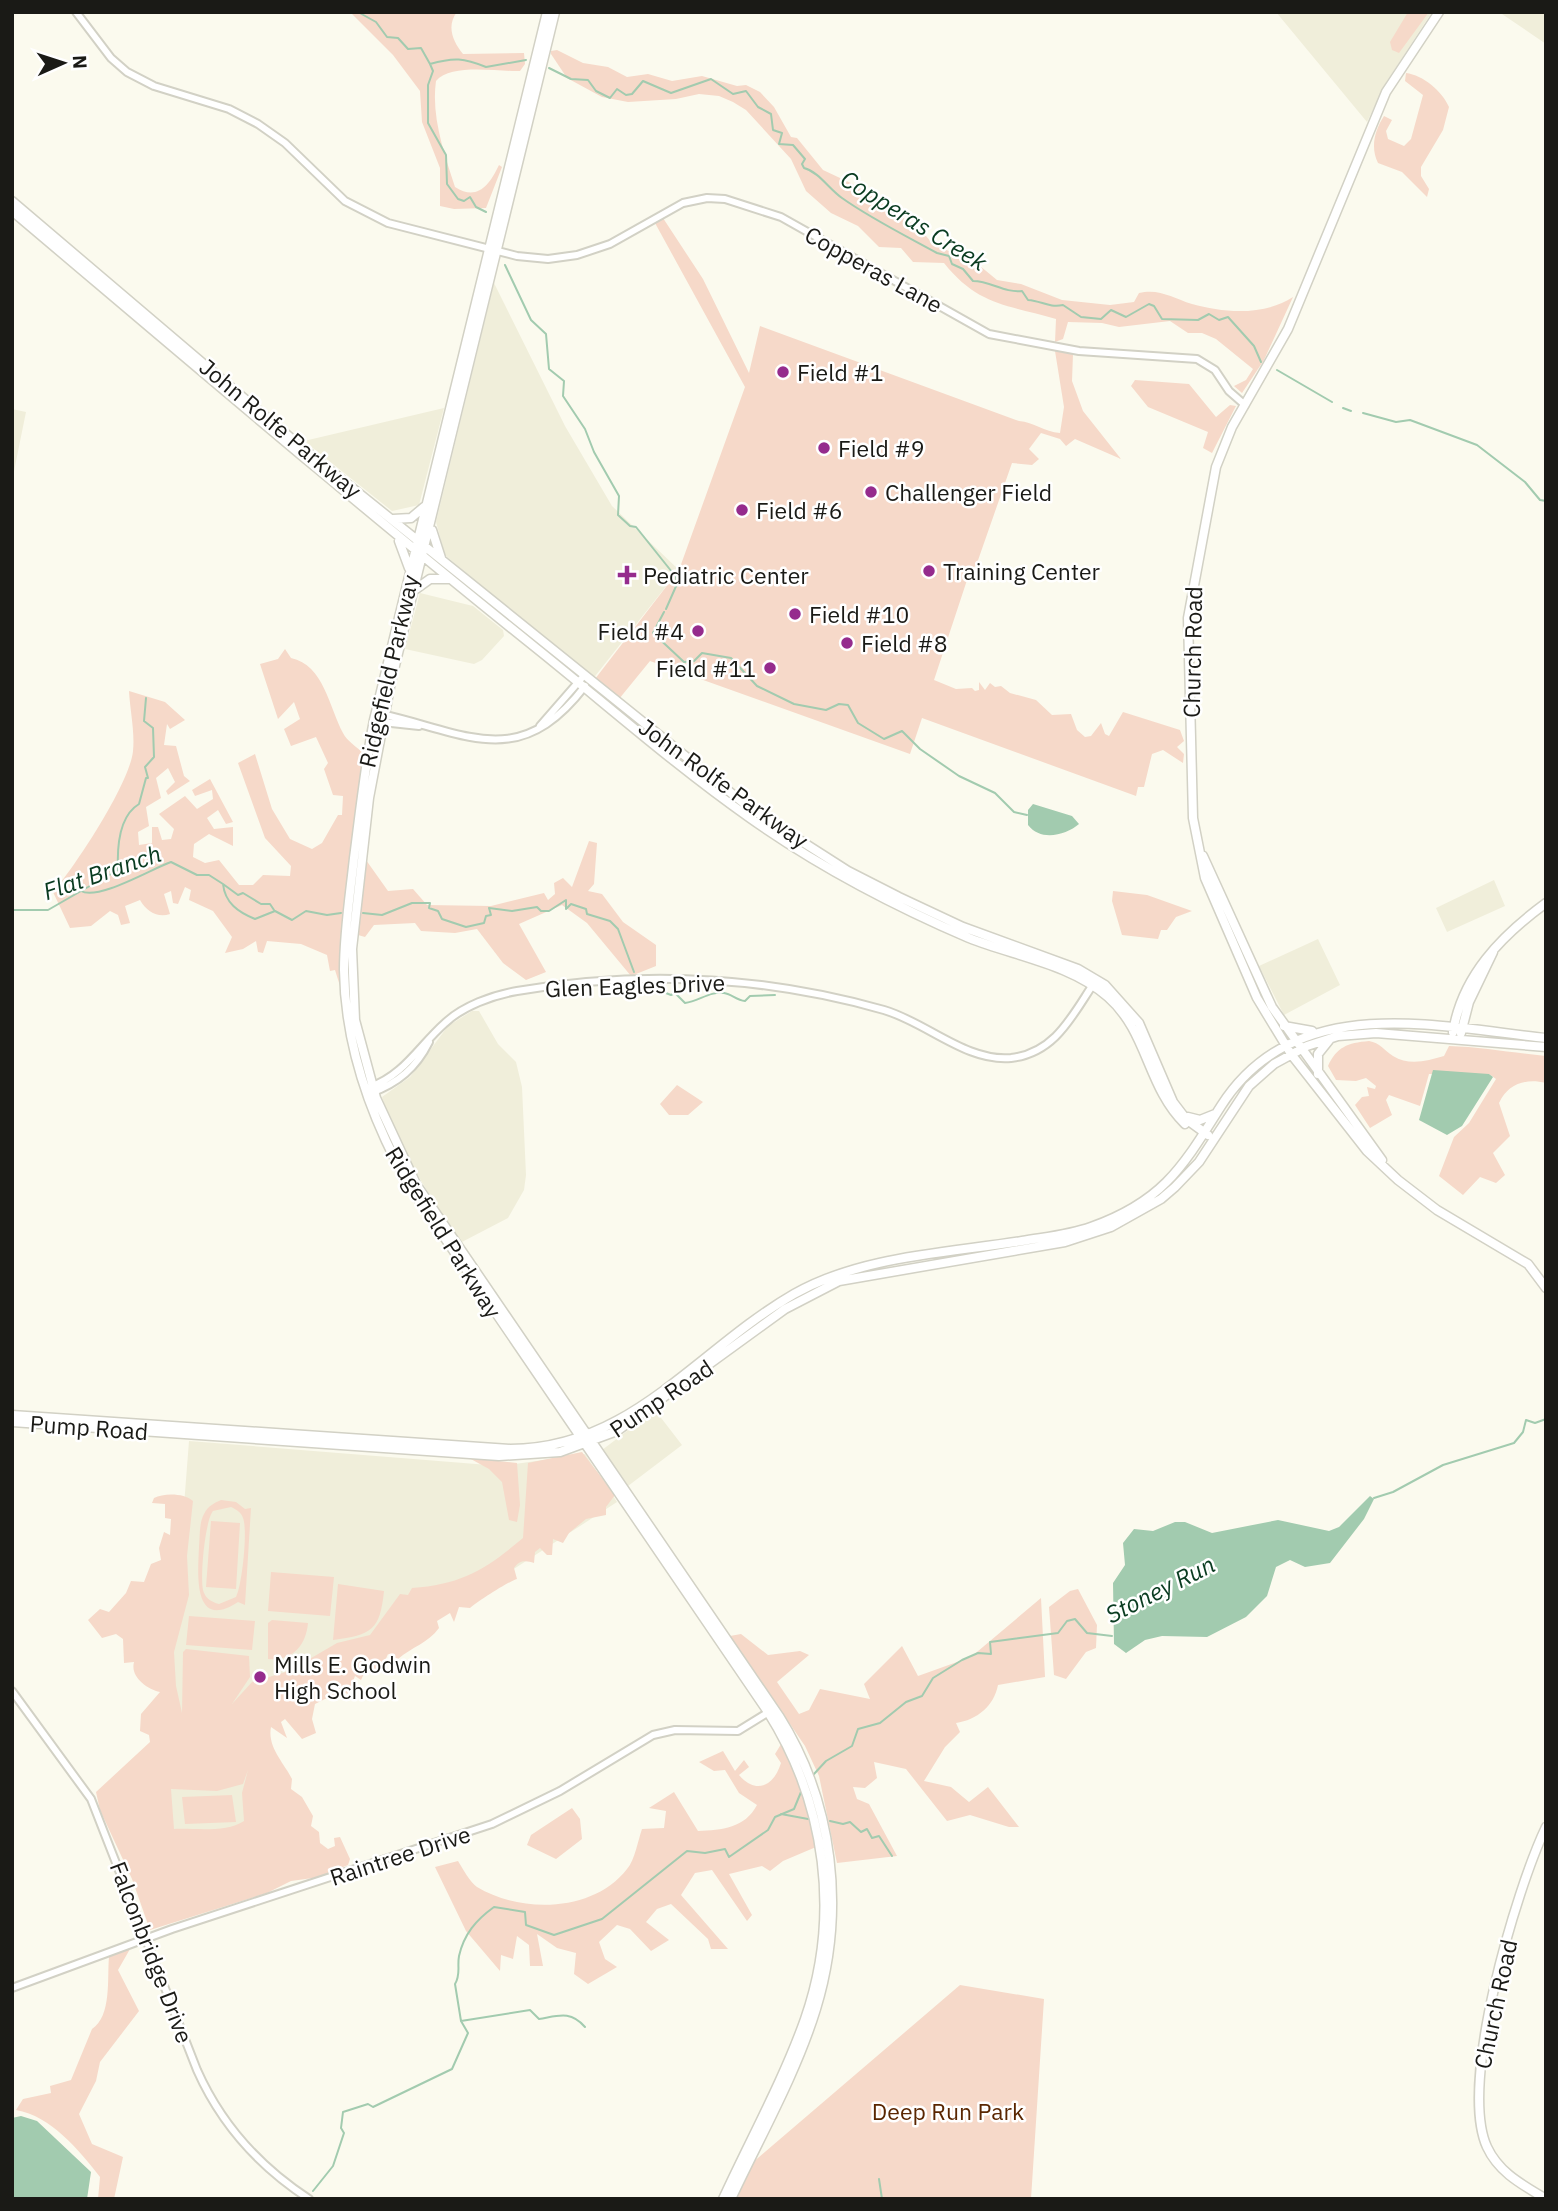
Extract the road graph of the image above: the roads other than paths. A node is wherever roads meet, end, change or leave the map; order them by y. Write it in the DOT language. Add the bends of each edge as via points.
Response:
graph roads {
  1 [pos="76,12"];
  2 [pos="547,12"];
  3 [pos="555,12"];
  4 [pos="1439,12"];
  5 [pos="12,201"];
  6 [pos="12,211"];
  7 [pos="491,250"];
  8 [pos="1245,405"];
  9 [pos="453,420"];
  10 [pos="426,505"];
  11 [pos="390,518"];
  12 [pos="432,523"];
  13 [pos="396,536"];
  14 [pos="417,541"];
  15 [pos="425,547"];
  16 [pos="415,550"];
  17 [pos="423,557"];
  18 [pos="442,560"];
  19 [pos="410,572"];
  20 [pos="450,579"];
  21 [pos="414,592"];
  22 [pos="584,681"];
  23 [pos="378,717"];
  24 [pos="1198,848"];
  25 [pos="1546,903"];
  26 [pos="1095,982"];
  27 [pos="1284,1026"];
  28 [pos="1458,1029"];
  29 [pos="1322,1030"];
  30 [pos="1330,1038"];
  31 [pos="1546,1038"];
  32 [pos="1456,1039"];
  33 [pos="1290,1043"];
  34 [pos="1546,1047"];
  35 [pos="1300,1049"];
  36 [pos="1291,1054"];
  37 [pos="1318,1074"];
  38 [pos="369,1090"];
  39 [pos="1217,1112"];
  40 [pos="1183,1114"];
  41 [pos="1203,1135"];
  42 [pos="1212,1141"];
  43 [pos="1391,1173"];
  44 [pos="1546,1288"];
  45 [pos="12,1415"];
  46 [pos="12,1422"];
  47 [pos="587,1440"];
  48 [pos="12,1691"];
  49 [pos="771,1710"];
  50 [pos="1546,1827"];
  51 [pos="147,1938"];
  52 [pos="12,1988"];
  53 [pos="309,2199"];
  54 [pos="723,2199"];
  55 [pos="731,2199"];
  56 [pos="1546,2199"];
  1 -- 7 [label="street, Copperas Lane" via="127,72 258,124 285,143 335,193 364,212 388,223"];
  2 -- 7 [label="main road, Ridgefield Parkway"];
  3 -- 7 [label="main road, Ridgefield Parkway"];
  4 -- 8 [label="main road, Church Road" via="1391,86 1265,380"];
  5 -- 11 [label="main road, John Rolfe Parkway"];
  6 -- 13 [label="main road, John Rolfe Parkway"];
  7 -- 8 [label="street, Copperas Lane" via="533,258 578,255 618,241 676,206 703,198 725,199 781,217 989,334 1079,351 1197,359 1215,370"];
  7 -- 9 [label="main road, Ridgefield Parkway"];
  8 -- 24 [label="main road, Church Road" via="1216,467 1190,600 1187,656"];
  9 -- 10 [label="main road, Ridgefield Parkway"];
  9 -- 12 [label="main road, Ridgefield Parkway"];
  10 -- 11 [label="main road" via="411,518"];
  10 -- 14 [label="main road, Ridgefield Parkway"];
  11 -- 14 [label="main road, John Rolfe Parkway"];
  12 -- 15 [label="main road, Ridgefield Parkway"];
  12 -- 18 [label="main road" via="432,538"];
  13 -- 16 [label="main road, John Rolfe Parkway"];
  13 -- 19 [label="main road"];
  14 -- 15 [label="main road, John Rolfe Parkway"];
  14 -- 16 [label="main road, Ridgefield Parkway"];
  15 -- 17 [label="main road, Ridgefield Parkway"];
  15 -- 18 [label="main road, John Rolfe Parkway"];
  16 -- 17 [label="main road, John Rolfe Parkway"];
  16 -- 19 [label="main road, Ridgefield Parkway"];
  17 -- 20 [label="main road, John Rolfe Parkway"];
  17 -- 21 [label="main road, Ridgefield Parkway"];
  18 -- 22 [label="main road, John Rolfe Parkway"];
  19 -- 23 [label="main road, Ridgefield Parkway"];
  20 -- 21 [label="main road" via="430,579"];
  20 -- 22 [label="main road, John Rolfe Parkway"];
  21 -- 23 [label="main road, Ridgefield Parkway"];
  22 -- 23 [label="street" via="539,727 516,737 495,740"];
  22 -- 26 [label="main road, John Rolfe Parkway" via="751,809 849,871 963,927 1068,965"];
  23 -- 38 [label="main road, Ridgefield Parkway" via="363,781 344,959 349,1032"];
  24 -- 27 [label="main road, Church Road"];
  24 -- 33 [label="main road, Church Road" via="1205,878 1253,989"];
  25 -- 28 [label="main road" via="1493,953"];
  26 -- 38 [label="street, Glen Eagles Drive" via="1052,1041 1008,1058 976,1053 885,1011 765,984 716,979 632,980 514,991 463,1011 400,1071"];
  26 -- 40 [label="main road, John Rolfe Parkway" via="1122,1000 1139,1023 1164,1086"];
  26 -- 41 [label="main road, John Rolfe Parkway" via="1129,1020 1158,1090 1180,1119"];
  27 -- 29 [label="main road"];
  27 -- 33 [label="main road, Church Road"];
  28 -- 29 [label="main road" via="1371,1022"];
  28 -- 31 [label="main road"];
  28 -- 32 [label="main road"];
  29 -- 33 [label="main road"];
  30 -- 32 [label="main road" via="1376,1032"];
  30 -- 35 [label="main road"];
  30 -- 37 [label="main road" via="1318,1054"];
  32 -- 34 [label="main road"];
  33 -- 35 [label="main road, Church Road"];
  33 -- 36 [label="main road, Church Road"];
  33 -- 39 [label="main road" via="1250,1071"];
  35 -- 36 [label="main road"];
  35 -- 37 [label="main road, Church Road"];
  36 -- 42 [label="main road" via="1249,1086"];
  36 -- 43 [label="main road, Church Road" via="1367,1151"];
  37 -- 43 [label="main road, Church Road"];
  38 -- 47 [label="main road, Ridgefield Parkway" via="421,1191"];
  39 -- 40 [label="main road" via="1200,1120"];
  39 -- 41 [label="main road"];
  40 -- 41 [label="main road, John Rolfe Parkway"];
  41 -- 42 [label="main road"];
  41 -- 47 [label="main road, Pump Road" via="1161,1189 1090,1228 864,1267 811,1285 629,1416"];
  42 -- 47 [label="main road, Pump Road" via="1193,1169 1161,1199 1096,1234 859,1276 806,1296 631,1422"];
  43 -- 44 [label="main road, Church Road" via="1437,1210 1528,1264"];
  45 -- 47 [label="main road, Pump Road" via="510,1449"];
  46 -- 47 [label="main road, Pump Road" via="499,1456 550,1454"];
  47 -- 49 [label="main road, Ridgefield Parkway"];
  48 -- 51 [label="street, Falconbridge Drive" via="91,1799"];
  49 -- 51 [label="street, Raintree Drive" via="738,1731 675,1730 653,1735 560,1791 492,1825"];
  49 -- 54 [label="main road, Ridgefield Parkway" via="814,1814 824,1873 824,1929 816,1982 801,2029"];
  49 -- 55 [label="main road, Ridgefield Parkway" via="804,1764 821,1811 831,1872 831,1932 811,2024"];
  50 -- 56 [label="main road, Church Road" via="1519,1898 1484,2038 1478,2090 1480,2126 1490,2153 1513,2179"];
  51 -- 52 [label="street, Raintree Drive"];
  51 -- 53 [label="street, Falconbridge Drive" via="215,2105 256,2157"];
}
